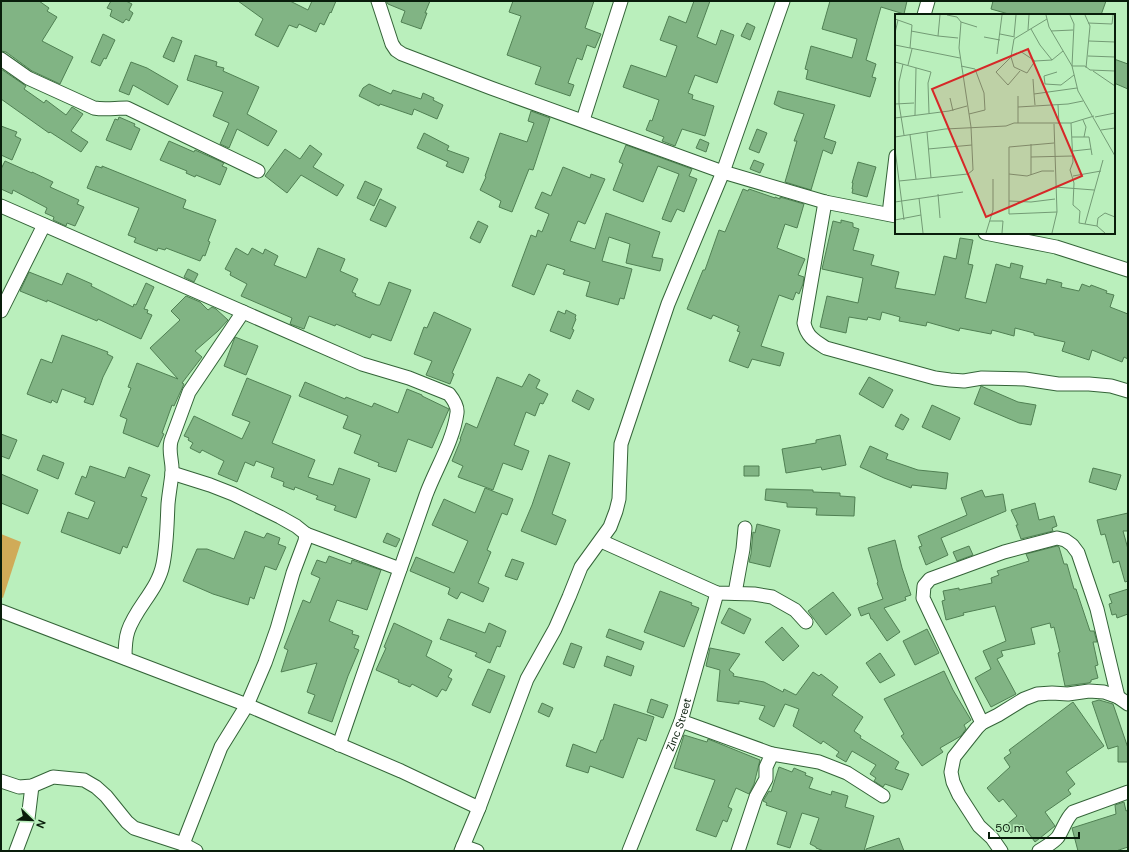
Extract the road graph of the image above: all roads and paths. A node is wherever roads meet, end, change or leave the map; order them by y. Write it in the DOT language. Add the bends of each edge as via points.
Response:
graph roads {
  1 [pos="378,1"];
  2 [pos="621,1"];
  3 [pos="783,1"];
  4 [pos="928,1"];
  5 [pos="924,14"];
  6 [pos="1,58"];
  7 [pos="582,120"];
  8 [pos="258,171"];
  9 [pos="723,172"];
  10 [pos="895,176"];
  11 [pos="825,202"];
  12 [pos="1,206"];
  13 [pos="893,215"];
  14 [pos="44,225"];
  15 [pos="990,234"];
  16 [pos="1128,270"];
  17 [pos="1,311"];
  18 [pos="243,312"];
  19 [pos="1128,391"];
  20 [pos="172,473"];
  21 [pos="745,528"];
  22 [pos="306,534"];
  23 [pos="600,541"];
  24 [pos="400,569"];
  25 [pos="717,593"];
  26 [pos="735,593"];
  27 [pos="2,613"];
  28 [pos="806,622"];
  29 [pos="125,658"];
  30 [pos="1123,701"];
  31 [pos="247,705"];
  32 [pos="681,721"];
  33 [pos="982,723"];
  34 [pos="339,745"];
  35 [pos="772,754"];
  36 [pos="1,781"];
  37 [pos="32,786"];
  38 [pos="1128,792"];
  39 [pos="883,796"];
  40 [pos="479,808"];
  41 [pos="183,844"];
  42 [pos="462,848"];
  43 [pos="16,851"];
  44 [pos="196,851"];
  45 [pos="477,851"];
  46 [pos="629,851"];
  47 [pos="738,851"];
  48 [pos="1002,851"];
  49 [pos="1039,851"];
  1 -- 7 [label="street" via="392,44 402,54"];
  2 -- 7 [label="street"];
  3 -- 9 [label="street"];
  4 -- 5 [label="street"];
  6 -- 8 [label="street" via="28,78 94,108 127,108"];
  7 -- 9 [label="street"];
  9 -- 11 [label="street"];
  9 -- 23 [label="street" via="668,304 621,444 619,499 610,527"];
  10 -- 13 [label="street"];
  11 -- 13 [label="street"];
  11 -- 19 [label="street" via="804,323 812,339 826,348 935,378 964,381 982,378 1025,379 1058,384 1111,386"];
  12 -- 14 [label="street"];
  14 -- 17 [label="street"];
  14 -- 18 [label="street"];
  15 -- 16 [label="street" via="1056,247"];
  18 -- 20 [label="street" via="189,392 169,449"];
  18 -- 24 [label="street" via="362,364 409,378 449,394 452,398 457,409 451,433"];
  20 -- 22 [label="street" via="233,494 280,517"];
  20 -- 29 [label="street" via="163,566 156,584 128,630"];
  21 -- 26 [label="street"];
  22 -- 24 [label="street"];
  22 -- 31 [label="street" via="265,663"];
  23 -- 25 [label="street"];
  23 -- 40 [label="street" via="581,567 555,629 527,679"];
  24 -- 34 [label="street"];
  25 -- 26 [label="street"];
  25 -- 32 [label="street, Zinc Street"];
  26 -- 28 [label="street" via="772,597 795,610"];
  27 -- 29 [label="street"];
  29 -- 31 [label="street"];
  30 -- 33 [label="street" via="1104,692 1037,694"];
  30 -- 33 [label="street" via="1078,553 1072,544 1057,538 1004,552 930,579 924,586 923,598"];
  31 -- 34 [label="street"];
  31 -- 41 [label="street" via="221,747"];
  32 -- 35 [label="street"];
  32 -- 46 [label="street, Zinc Street"];
  33 -- 48 [label="street" via="954,757 951,772 959,795 979,826"];
  34 -- 40 [label="street"];
  35 -- 39 [label="street" via="819,762 847,773"];
  35 -- 47 [label="street" via="766,767 766,779 756,797"];
  36 -- 37 [label="street" via="19,787"];
  37 -- 41 [label="street" via="52,777 84,780 106,796 134,828"];
  37 -- 43 [label="street" via="28,819"];
  38 -- 49 [label="street" via="1073,812 1056,839"];
  40 -- 42 [label="street"];
  41 -- 44 [label="street"];
  42 -- 45 [label="street"];
}
